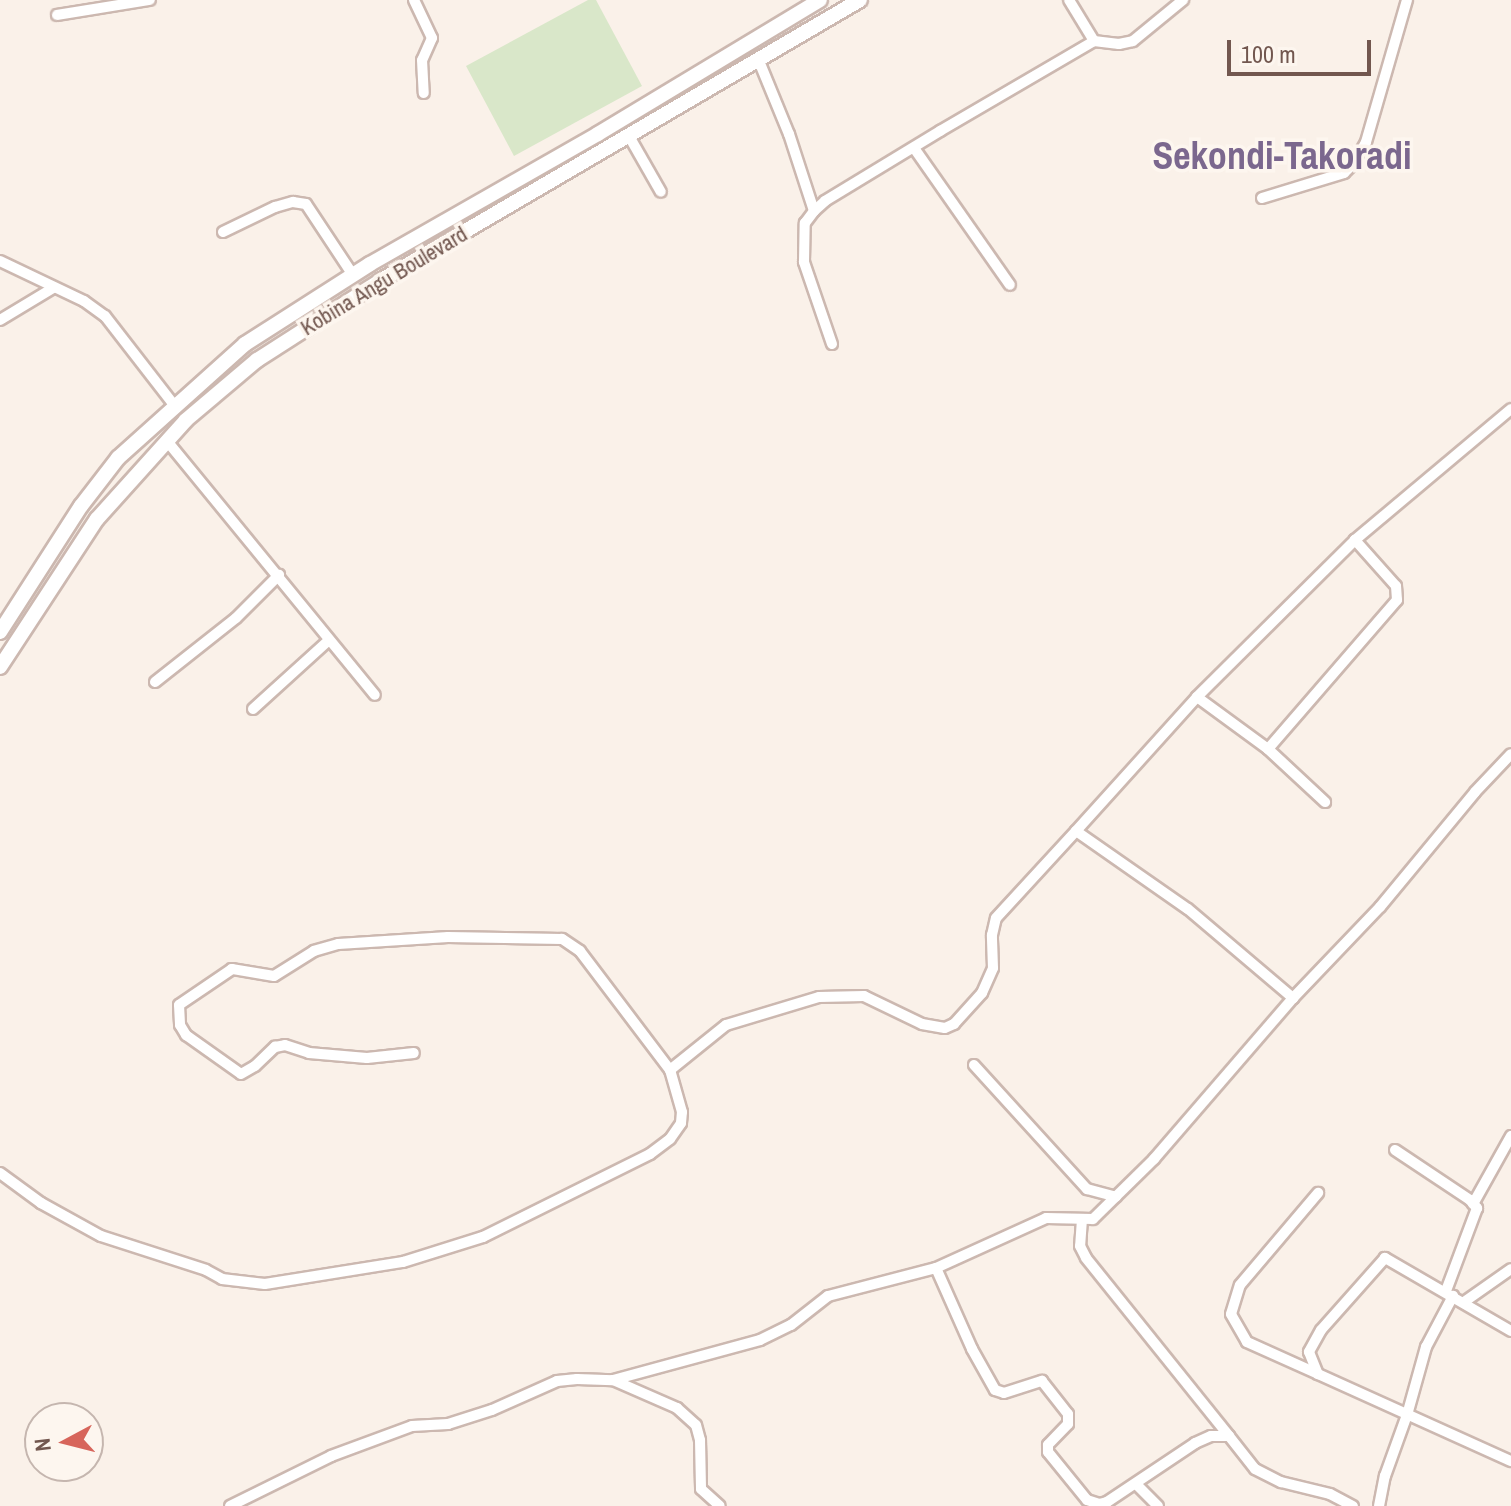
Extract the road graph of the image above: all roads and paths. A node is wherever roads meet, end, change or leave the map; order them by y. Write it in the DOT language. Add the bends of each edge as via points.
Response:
graph roads {
  1 [pos="150,0"];
  2 [pos="414,0"];
  3 [pos="820,0"];
  4 [pos="860,0"];
  5 [pos="1069,0"];
  6 [pos="1183,0"];
  7 [pos="1407,0"];
  8 [pos="57,15"];
  9 [pos="1094,41"];
  10 [pos="759,61"];
  11 [pos="424,93"];
  12 [pos="629,136"];
  13 [pos="914,148"];
  14 [pos="661,192"];
  15 [pos="1262,198"];
  16 [pos="814,211"];
  17 [pos="223,232"];
  18 [pos="0,261"];
  19 [pos="353,275"];
  20 [pos="1010,285"];
  21 [pos="53,288"];
  22 [pos="0,320"];
  23 [pos="832,344"];
  24 [pos="174,405"];
  25 [pos="1511,409"];
  26 [pos="167,441"];
  27 [pos="1355,540"];
  28 [pos="279,575"];
  29 [pos="0,632"];
  30 [pos="328,641"];
  31 [pos="1,662"];
  32 [pos="155,682"];
  33 [pos="375,695"];
  34 [pos="1197,697"];
  35 [pos="253,709"];
  36 [pos="1268,749"];
  37 [pos="1511,754"];
  38 [pos="1325,802"];
  39 [pos="1076,831"];
  40 [pos="1293,998"];
  41 [pos="414,1053"];
  42 [pos="974,1065"];
  43 [pos="670,1070"];
  44 [pos="1511,1136"];
  45 [pos="1395,1150"];
  46 [pos="0,1173"];
  47 [pos="1318,1193"];
  48 [pos="1116,1197"];
  49 [pos="1473,1204"];
  50 [pos="1082,1219"];
  51 [pos="936,1268"];
  52 [pos="1511,1269"];
  53 [pos="1450,1294"];
  54 [pos="1464,1302"];
  55 [pos="1511,1331"];
  56 [pos="1318,1374"];
  57 [pos="613,1380"];
  58 [pos="1407,1415"];
  59 [pos="1229,1436"];
  60 [pos="1511,1461"];
  61 [pos="1136,1484"];
  62 [pos="230,1506"];
  63 [pos="720,1506"];
  64 [pos="1158,1506"];
  65 [pos="1353,1506"];
  66 [pos="1379,1506"];
  1 -- 8 [label="street"];
  2 -- 11 [label="street" via="432,38 422,60"];
  3 -- 19 [label="street, Kobina Angu Boulevard"];
  4 -- 10 [label="street, Kobina Angu Boulevard"];
  5 -- 9 [label="street"];
  6 -- 9 [label="street" via="1133,41"];
  7 -- 15 [label="street" via="1366,142 1354,163 1344,173"];
  9 -- 13 [label="street"];
  10 -- 12 [label="street, Kobina Angu Boulevard"];
  10 -- 16 [label="street"];
  12 -- 14 [label="street"];
  12 -- 26 [label="street, Kobina Angu Boulevard" via="305,326 257,360"];
  13 -- 16 [label="street"];
  13 -- 20 [label="street"];
  16 -- 23 [label="street" via="805,223 804,262"];
  17 -- 19 [label="street" via="275,207 306,204"];
  18 -- 21 [label="street"];
  19 -- 24 [label="street, Kobina Angu Boulevard" via="245,344"];
  21 -- 22 [label="street"];
  21 -- 24 [label="street" via="105,316"];
  24 -- 29 [label="street, Kobina Angu Boulevard" via="118,458 81,506"];
  25 -- 27 [label="street"];
  26 -- 28 [label="street"];
  26 -- 31 [label="street, Kobina Angu Boulevard" via="97,519"];
  27 -- 34 [label="street"];
  27 -- 36 [label="street" via="1396,586 1397,600"];
  28 -- 30 [label="street"];
  28 -- 32 [label="street" via="236,618"];
  30 -- 33 [label="street"];
  30 -- 35 [label="street"];
  34 -- 36 [label="street"];
  34 -- 39 [label="street"];
  36 -- 38 [label="street"];
  37 -- 40 [label="street" via="1380,907"];
  39 -- 40 [label="street" via="1188,909"];
  39 -- 43 [label="street" via="996,918 993,968 982,993 954,1024 922,1024 864,996 819,997 726,1025"];
  40 -- 48 [label="street"];
  41 -- 43 [label="street" via="367,1058 309,1053 285,1045 241,1074 186,1035 179,1005 232,969 274,976 314,951 338,944 448,937 562,939 580,951"];
  42 -- 48 [label="street" via="1087,1189"];
  43 -- 46 [label="street" via="681,1123 650,1154 483,1237 354,1273 265,1284 222,1279 101,1236"];
  44 -- 49 [label="street"];
  45 -- 49 [label="street"];
  47 -- 56 [label="street" via="1240,1285 1231,1314 1247,1342"];
  48 -- 50 [label="street" via="1101,1214"];
  49 -- 53 [label="street" via="1477,1208"];
  50 -- 51 [label="street" via="1046,1218"];
  50 -- 59 [label="street" via="1080,1246 1086,1258"];
  51 -- 57 [label="street" via="828,1296 791,1325 760,1340"];
  51 -- 61 [label="street" via="995,1390 1004,1393 1042,1381 1068,1414 1068,1424 1048,1445 1048,1452 1077,1490 1099,1504"];
  52 -- 54 [label="street"];
  53 -- 54 [label="street"];
  53 -- 56 [label="street" via="1385,1258 1321,1330 1309,1352"];
  53 -- 58 [label="street" via="1426,1347"];
  54 -- 55 [label="street"];
  56 -- 58 [label="street"];
  57 -- 62 [label="street" via="557,1381 448,1424 412,1426 331,1456"];
  57 -- 63 [label="street" via="677,1408 696,1425 701,1489"];
  58 -- 60 [label="street"];
  58 -- 66 [label="street"];
  59 -- 61 [label="street" via="1195,1443"];
  59 -- 65 [label="street" via="1255,1469"];
  61 -- 64 [label="street"];
}
